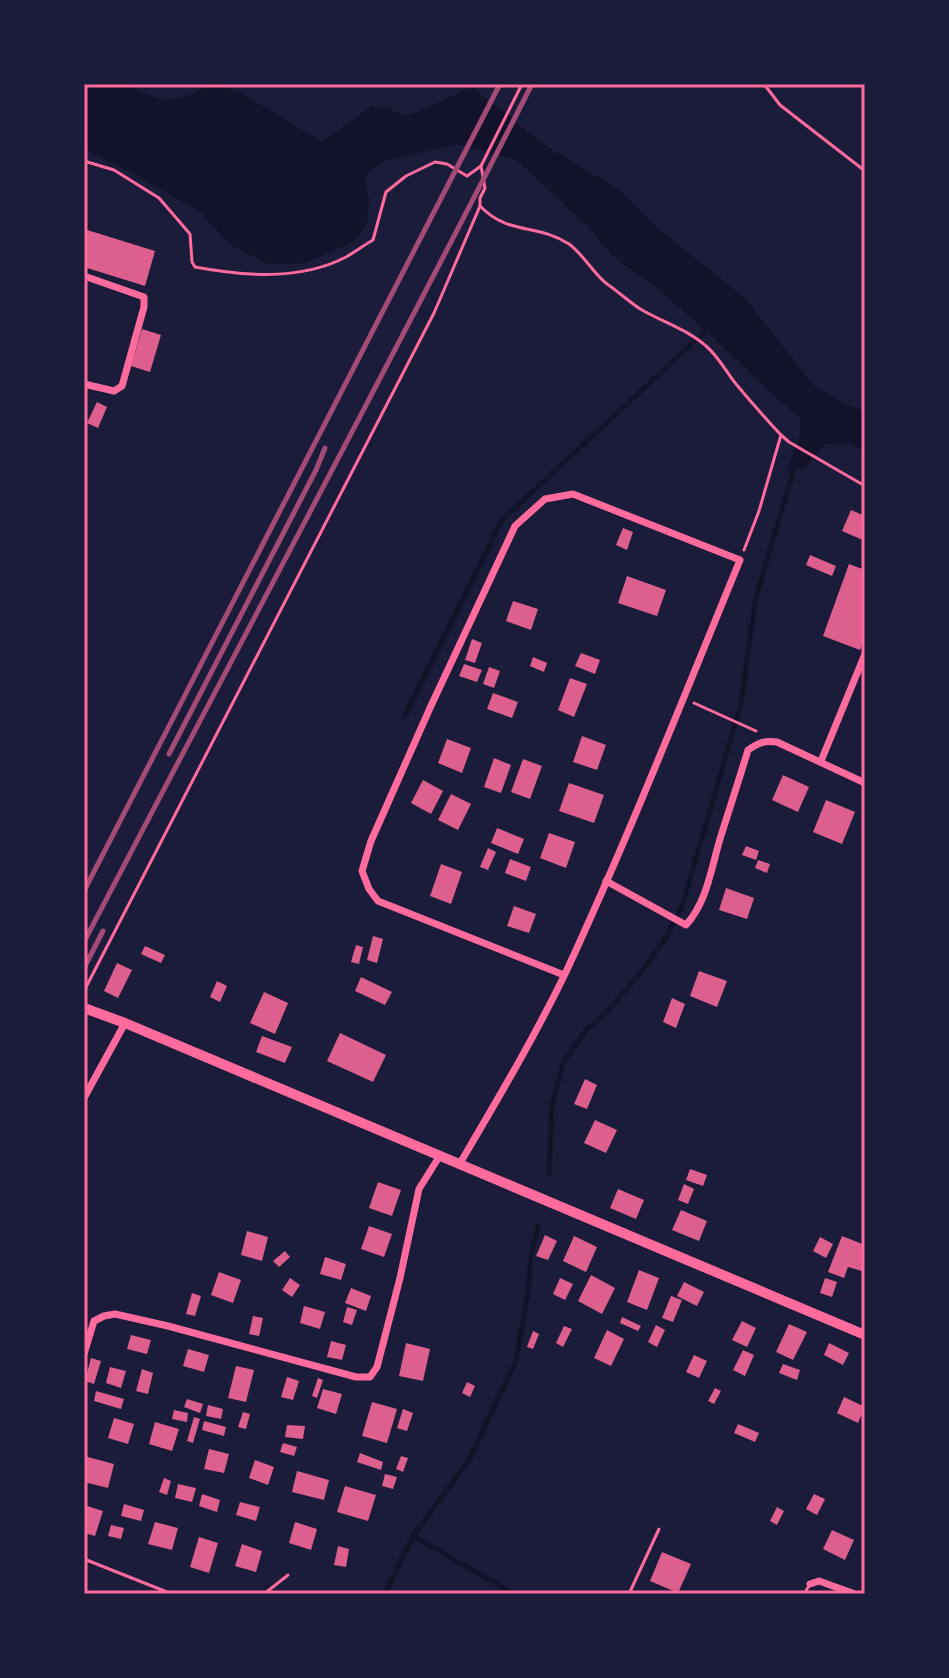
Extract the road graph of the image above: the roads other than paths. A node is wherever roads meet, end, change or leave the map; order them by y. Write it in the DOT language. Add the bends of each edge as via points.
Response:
graph roads {
  1 [pos="84,276"];
  2 [pos="84,384"];
  3 [pos="865,654"];
  4 [pos="821,761"];
  5 [pos="865,783"];
  6 [pos="606,881"];
  7 [pos="564,975"];
  8 [pos="84,1008"];
  9 [pos="125,1023"];
  10 [pos="84,1098"];
  11 [pos="439,1157"];
  12 [pos="459,1165"];
  13 [pos="865,1335"];
  14 [pos="84,1354"];
  15 [pos="659,1529"];
  16 [pos="84,1559"];
  17 [pos="288,1575"];
  18 [pos="810,1584"];
  19 [pos="172,1594"];
  20 [pos="264,1594"];
  21 [pos="629,1594"];
  22 [pos="804,1594"];
  23 [pos="855,1594"];
  1 -- 2 [label="street" via="144,297 122,386 114,391"];
  3 -- 4 [label="street"];
  4 -- 5 [label="street"];
  4 -- 6 [label="street" via="777,742 748,750 706,892 684,926"];
  6 -- 7 [label="street"];
  6 -- 7 [label="street" via="740,560 573,494 545,499 515,526 362,871 378,901"];
  7 -- 12 [label="street"];
  8 -- 9 [label="main road"];
  9 -- 10 [label="street"];
  9 -- 11 [label="main road"];
  11 -- 12 [label="main road"];
  11 -- 14 [label="street" via="419,1189 377,1367 370,1377 115,1314 94,1321"];
  12 -- 13 [label="main road"];
  15 -- 21 [label="lane"];
  16 -- 19 [label="lane"];
  17 -- 20 [label="lane"];
  18 -- 22 [label="lane"];
  18 -- 23 [label="street" via="819,1581"];
}
